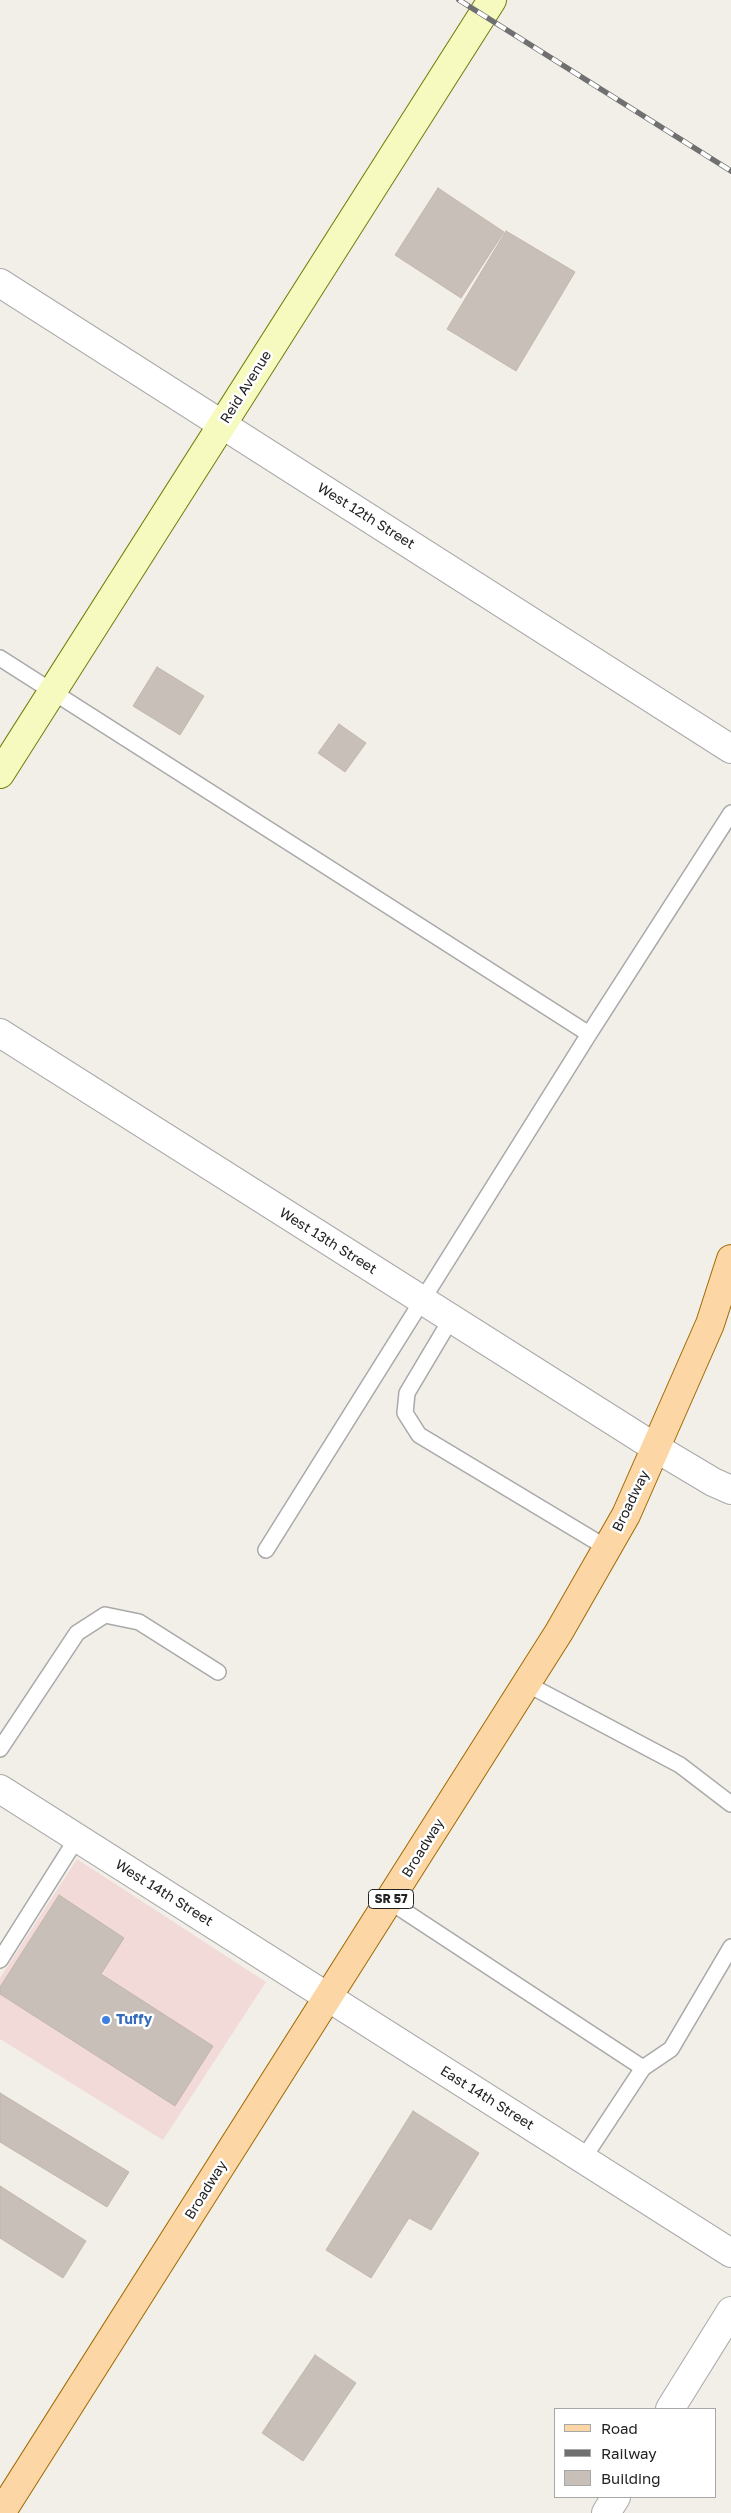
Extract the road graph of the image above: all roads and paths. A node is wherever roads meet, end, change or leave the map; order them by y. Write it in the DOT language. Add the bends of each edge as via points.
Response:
graph roads {
  1 [pos="492,0"];
  2 [pos="0,283"];
  3 [pos="222,425"];
  4 [pos="0,658"];
  5 [pos="53,692"];
  6 [pos="731,749"];
  7 [pos="0,774"];
  8 [pos="731,813"];
  9 [pos="0,1033"];
  10 [pos="589,1034"];
  11 [pos="731,1259"];
  12 [pos="422,1300"];
  13 [pos="451,1319"];
  14 [pos="656,1448"];
  15 [pos="731,1490"];
  16 [pos="607,1548"];
  17 [pos="266,1550"];
  18 [pos="218,1672"];
  19 [pos="527,1684"];
  20 [pos="0,1749"];
  21 [pos="0,1789"];
  22 [pos="731,1804"];
  23 [pos="77,1838"];
  24 [pos="389,1901"];
  25 [pos="731,1947"];
  26 [pos="0,1960"];
  27 [pos="328,1997"];
  28 [pos="643,2068"];
  29 [pos="583,2159"];
  30 [pos="731,2253"];
  31 [pos="731,2311"];
  32 [pos="671,2408"];
  33 [pos="615,2498"];
  34 [pos="1,2513"];
  35 [pos="606,2513"];
  1 -- 3 [label="street, Reid Avenue"];
  2 -- 3 [label="street, West 12th Street"];
  3 -- 5 [label="street, Reid Avenue"];
  3 -- 6 [label="street, West 12th Street"];
  4 -- 5 [label="lane"];
  5 -- 7 [label="street, Reid Avenue"];
  5 -- 10 [label="lane"];
  8 -- 10 [label="lane"];
  9 -- 12 [label="street, West 13th Street"];
  10 -- 12 [label="lane"];
  11 -- 14 [label="main road, Broadway / SR 57" via="710,1324"];
  12 -- 13 [label="street, West 13th Street"];
  12 -- 17 [label="lane"];
  13 -- 14 [label="street, West 13th Street"];
  13 -- 16 [label="lane" via="407,1392 405,1413 419,1434"];
  14 -- 15 [label="street, West 13th Street"];
  14 -- 16 [label="main road, Broadway / SR 57" via="626,1515"];
  16 -- 19 [label="main road, Broadway / SR 57"];
  18 -- 20 [label="lane" via="139,1622 105,1615 76,1634"];
  19 -- 22 [label="lane" via="680,1765"];
  19 -- 24 [label="main road, Broadway / SR 57"];
  21 -- 23 [label="street, West 14th Street"];
  23 -- 26 [label="lane"];
  23 -- 27 [label="street, West 14th Street"];
  24 -- 27 [label="main road, Broadway / SR 57"];
  24 -- 28 [label="lane"];
  25 -- 28 [label="lane" via="671,2049"];
  27 -- 29 [label="street, East 14th Street"];
  27 -- 34 [label="main road, Broadway / SR 57"];
  28 -- 29 [label="lane"];
  29 -- 30 [label="street, East 14th Street"];
  31 -- 32 [label="street"];
  33 -- 35 [label="street"];
}
